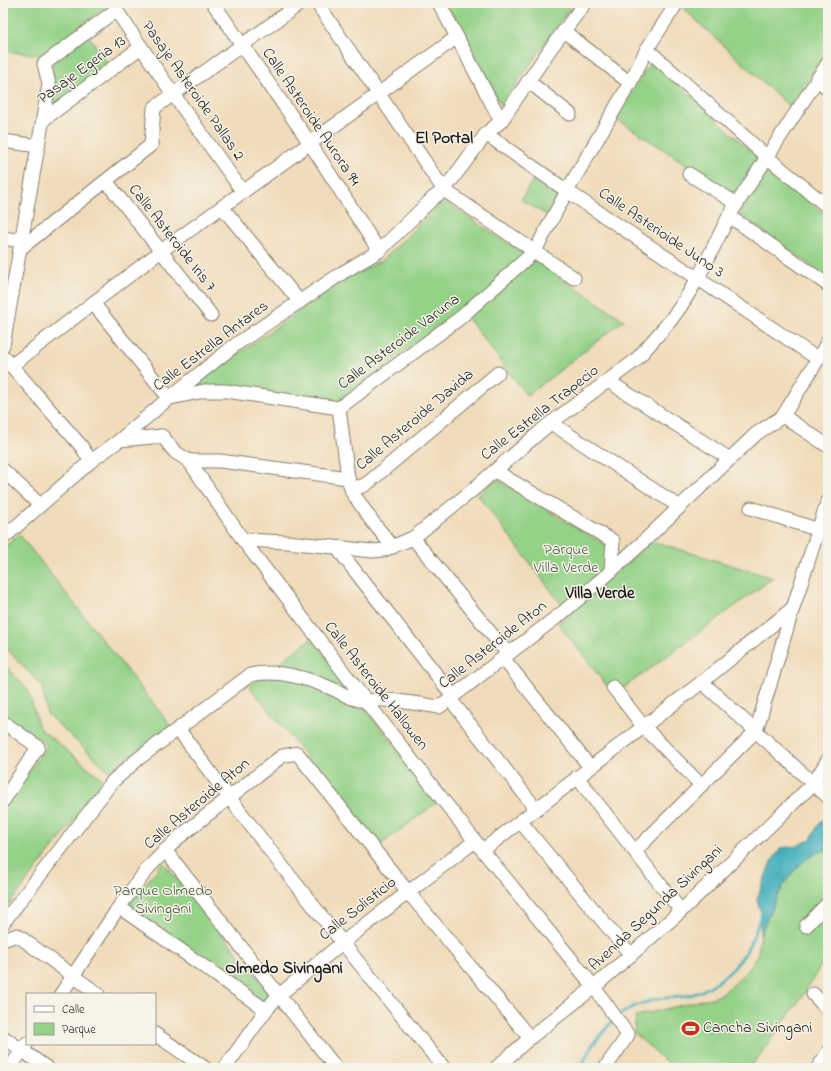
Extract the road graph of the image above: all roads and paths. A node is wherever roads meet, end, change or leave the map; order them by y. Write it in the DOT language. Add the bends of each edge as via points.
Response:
graph roads {
  1 [pos="213,3"];
  2 [pos="301,3"];
  3 [pos="317,3"];
  4 [pos="439,3"];
  5 [pos="585,3"];
  6 [pos="675,3"];
  7 [pos="564,31"];
  8 [pos="457,38"];
  9 [pos="242,45"];
  10 [pos="141,47"];
  11 [pos="647,49"];
  12 [pos="828,63"];
  13 [pos="817,78"];
  14 [pos="528,81"];
  15 [pos="630,84"];
  16 [pos="828,89"];
  17 [pos="173,94"];
  18 [pos="379,94"];
  19 [pos="570,114"];
  20 [pos="42,120"];
  21 [pos="501,120"];
  22 [pos="486,134"];
  23 [pos="3,140"];
  24 [pos="310,143"];
  25 [pos="38,146"];
  26 [pos="767,158"];
  27 [pos="689,174"];
  28 [pos="106,181"];
  29 [pos="444,190"];
  30 [pos="567,191"];
  31 [pos="243,192"];
  32 [pos="737,204"];
  33 [pos="222,207"];
  34 [pos="828,207"];
  35 [pos="729,216"];
  36 [pos="3,238"];
  37 [pos="21,244"];
  38 [pos="161,251"];
  39 [pos="379,251"];
  40 [pos="535,252"];
  41 [pos="574,278"];
  42 [pos="698,278"];
  43 [pos="828,285"];
  44 [pos="300,302"];
  45 [pos="93,303"];
  46 [pos="211,315"];
  47 [pos="5,323"];
  48 [pos="828,341"];
  49 [pos="3,345"];
  50 [pos="818,359"];
  51 [pos="7,361"];
  52 [pos="498,373"];
  53 [pos="608,381"];
  54 [pos="169,398"];
  55 [pos="339,408"];
  56 [pos="783,416"];
  57 [pos="551,423"];
  58 [pos="120,440"];
  59 [pos="828,446"];
  60 [pos="730,459"];
  61 [pos="91,461"];
  62 [pos="189,461"];
  63 [pos="3,470"];
  64 [pos="494,471"];
  65 [pos="349,483"];
  66 [pos="828,500"];
  67 [pos="40,506"];
  68 [pos="680,507"];
  69 [pos="751,508"];
  70 [pos="818,530"];
  71 [pos="3,538"];
  72 [pos="413,538"];
  73 [pos="243,540"];
  74 [pos="393,547"];
  75 [pos="337,548"];
  76 [pos="611,571"];
  77 [pos="793,608"];
  78 [pos="505,656"];
  79 [pos="702,682"];
  80 [pos="613,687"];
  81 [pos="452,697"];
  82 [pos="366,700"];
  83 [pos="3,722"];
  84 [pos="643,726"];
  85 [pos="179,730"];
  86 [pos="756,731"];
  87 [pos="828,760"];
  88 [pos="590,767"];
  89 [pos="577,777"];
  90 [pos="813,784"];
  91 [pos="701,786"];
  92 [pos="828,797"];
  93 [pos="229,798"];
  94 [pos="3,801"];
  95 [pos="536,809"];
  96 [pos="520,821"];
  97 [pos="479,845"];
  98 [pos="165,850"];
  99 [pos="635,851"];
  100 [pos="408,892"];
  101 [pos="828,903"];
  102 [pos="119,907"];
  103 [pos="681,911"];
  104 [pos="3,923"];
  105 [pos="806,926"];
  106 [pos="3,940"];
  107 [pos="342,943"];
  108 [pos="631,955"];
  109 [pos="73,977"];
  110 [pos="594,988"];
  111 [pos="62,993"];
  112 [pos="97,993"];
  113 [pos="813,994"];
  114 [pos="278,996"];
  115 [pos="266,1010"];
  116 [pos="828,1010"];
  117 [pos="156,1035"];
  118 [pos="3,1037"];
  119 [pos="530,1038"];
  120 [pos="24,1047"];
  121 [pos="828,1052"];
  122 [pos="10,1068"];
  123 [pos="47,1068"];
  124 [pos="205,1068"];
  125 [pos="225,1068"];
  126 [pos="336,1068"];
  127 [pos="444,1068"];
  128 [pos="496,1068"];
  129 [pos="605,1068"];
  130 [pos="818,1068"];
  1 -- 9 [label="street, Calle Asteroide Aurora 94"];
  2 -- 9 [label="street"];
  3 -- 18 [label="street"];
  4 -- 8 [label="street"];
  5 -- 7 [label="street, Calle Estrella Antares"];
  6 -- 11 [label="street"];
  7 -- 14 [label="street, Calle Estrella Antares"];
  7 -- 15 [label="street"];
  8 -- 18 [label="street"];
  8 -- 21 [label="street"];
  9 -- 17 [label="street"];
  9 -- 24 [label="street, Calle Asteroide Aurora 94"];
  10 -- 17 [label="street, Pasaje Asteroide Pallas 2"];
  10 -- 20 [label="street, Pasaje Egeria 13"];
  10 -- 20 [label="street, Pasaje Asteroide Pallas 2" via="116,10 44,64 49,84"];
  11 -- 15 [label="street"];
  11 -- 26 [label="street"];
  12 -- 13 [label="street, Calle Estrella Trapecio"];
  13 -- 16 [label="street"];
  13 -- 26 [label="street, Calle Estrella Trapecio"];
  14 -- 19 [label="street"];
  14 -- 21 [label="street, Calle Estrella Antares"];
  15 -- 30 [label="street"];
  17 -- 28 [label="street" via="154,108 151,145"];
  17 -- 31 [label="street, Pasaje Asteroide Pallas 2"];
  18 -- 24 [label="street"];
  18 -- 29 [label="street"];
  20 -- 25 [label="street"];
  21 -- 22 [label="street, Calle Estrella Antares"];
  22 -- 29 [label="street, Calle Estrella Antares"];
  22 -- 30 [label="street, Calle Asterioide Juno 3"];
  23 -- 25 [label="street"];
  24 -- 31 [label="street"];
  24 -- 39 [label="street, Calle Asteroide Aurora 94"];
  25 -- 37 [label="street"];
  26 -- 32 [label="street, Calle Estrella Trapecio"];
  26 -- 34 [label="street"];
  27 -- 32 [label="street"];
  28 -- 37 [label="street"];
  28 -- 38 [label="street, Calle Asteroide Iris 7"];
  29 -- 39 [label="street, Calle Estrella Antares"];
  29 -- 40 [label="street"];
  30 -- 40 [label="street"];
  30 -- 42 [label="street, Calle Asterioide Juno 3"];
  31 -- 33 [label="street"];
  32 -- 35 [label="street, Calle Estrella Trapecio"];
  33 -- 38 [label="street"];
  33 -- 44 [label="street"];
  35 -- 42 [label="street, Calle Estrella Trapecio"];
  35 -- 43 [label="street"];
  36 -- 37 [label="street"];
  37 -- 47 [label="street"];
  38 -- 45 [label="street"];
  38 -- 46 [label="street, Calle Asteroide Iris 7"];
  39 -- 44 [label="street, Calle Estrella Antares"];
  40 -- 41 [label="street"];
  40 -- 55 [label="street, Calle Asteroide Varuna" via="460,318"];
  42 -- 50 [label="street, Calle Asterioide Juno 3"];
  42 -- 53 [label="street, Calle Estrella Trapecio" via="670,321 636,360"];
  44 -- 54 [label="street, Calle Estrella Antares" via="235,345"];
  45 -- 51 [label="street"];
  45 -- 54 [label="street"];
  47 -- 49 [label="street"];
  48 -- 50 [label="street"];
  50 -- 56 [label="street"];
  51 -- 61 [label="street"];
  52 -- 65 [label="street, Calle Asteroide Davida" via="369,482 363,486"];
  53 -- 57 [label="street, Calle Estrella Trapecio"];
  53 -- 60 [label="street"];
  54 -- 55 [label="street, Calle Asteroide Varuna" via="204,391 226,391"];
  54 -- 58 [label="street, Calle Estrella Antares"];
  55 -- 65 [label="street"];
  56 -- 59 [label="street"];
  56 -- 60 [label="street, Calle Asteroide Aton" via="756,434"];
  57 -- 64 [label="street, Calle Estrella Trapecio"];
  57 -- 68 [label="street"];
  58 -- 61 [label="street, Calle Estrella Antares"];
  58 -- 62 [label="street, Calle Asteroide Hallowen" via="162,436 175,452"];
  60 -- 68 [label="street, Calle Asteroide Aton"];
  61 -- 67 [label="street, Calle Estrella Antares"];
  62 -- 65 [label="street, Calle Asteroide Davida" via="220,462"];
  62 -- 73 [label="street, Calle Asteroide Hallowen"];
  63 -- 67 [label="street"];
  64 -- 72 [label="street, Calle Estrella Trapecio"];
  64 -- 76 [label="street" via="613,541"];
  65 -- 74 [label="street" via="352,492"];
  66 -- 70 [label="street"];
  67 -- 71 [label="street, Calle Estrella Antares"];
  68 -- 76 [label="street, Calle Asteroide Aton"];
  69 -- 70 [label="street"];
  70 -- 77 [label="street"];
  72 -- 74 [label="street, Calle Estrella Trapecio"];
  72 -- 78 [label="street"];
  73 -- 75 [label="street, Calle Estrella Trapecio"];
  73 -- 82 [label="street, Calle Asteroide Hallowen"];
  74 -- 75 [label="street, Calle Estrella Trapecio" via="372,551"];
  75 -- 81 [label="street"];
  76 -- 78 [label="street, Calle Asteroide Aton" via="562,613"];
  77 -- 79 [label="street, Calle Solisticio"];
  77 -- 86 [label="street"];
  78 -- 81 [label="street, Calle Asteroide Aton"];
  78 -- 88 [label="street"];
  79 -- 84 [label="street, Calle Solisticio"];
  79 -- 86 [label="street"];
  80 -- 84 [label="street"];
  81 -- 82 [label="street, Calle Asteroide Aton" via="439,707"];
  81 -- 95 [label="street"];
  82 -- 85 [label="street, Calle Asteroide Aton" via="351,698 301,678 261,672 250,675"];
  82 -- 97 [label="street, Calle Asteroide Hallowen"];
  83 -- 94 [label="street" via="38,747"];
  84 -- 88 [label="street, Calle Solisticio"];
  84 -- 91 [label="street"];
  85 -- 93 [label="street"];
  85 -- 104 [label="street, Calle Asteroide Aton" via="138,759 113,781"];
  86 -- 90 [label="street"];
  86 -- 91 [label="street"];
  87 -- 90 [label="street, Avenida Segunda Sivingani"];
  88 -- 89 [label="street, Calle Solisticio"];
  89 -- 95 [label="street, Calle Solisticio"];
  89 -- 99 [label="street"];
  90 -- 92 [label="street"];
  90 -- 103 [label="street, Avenida Segunda Sivingani"];
  91 -- 99 [label="street"];
  93 -- 98 [label="street, Calle Asteroide Aton"];
  93 -- 100 [label="street, Calle Asteroide Aton" via="282,756 297,753"];
  93 -- 107 [label="street"];
  95 -- 96 [label="street, Calle Solisticio"];
  96 -- 97 [label="street, Calle Solisticio"];
  96 -- 108 [label="street"];
  97 -- 100 [label="street, Calle Solisticio"];
  97 -- 110 [label="street, Calle Asteroide Hallowen"];
  98 -- 102 [label="street, Calle Asteroide Aton"];
  98 -- 114 [label="street"];
  99 -- 103 [label="street"];
  100 -- 107 [label="street, Calle Solisticio"];
  100 -- 119 [label="street"];
  101 -- 105 [label="street"];
  102 -- 109 [label="street, Calle Asteroide Aton"];
  102 -- 115 [label="street"];
  103 -- 108 [label="street, Avenida Segunda Sivingani"];
  106 -- 109 [label="street" via="17,935"];
  107 -- 114 [label="street, Calle Solisticio"];
  107 -- 127 [label="street"];
  108 -- 110 [label="street, Avenida Segunda Sivingani"];
  109 -- 111 [label="street, Calle Asteroide Aton"];
  109 -- 112 [label="street"];
  110 -- 119 [label="street, Avenida Segunda Sivingani"];
  110 -- 129 [label="street, Calle Asteroide Hallowen" via="628,1035"];
  113 -- 116 [label="street"];
  114 -- 115 [label="street, Calle Solisticio"];
  114 -- 126 [label="street"];
  115 -- 125 [label="street, Calle Solisticio"];
  117 -- 124 [label="street"];
  118 -- 120 [label="street"];
  119 -- 128 [label="street, Avenida Segunda Sivingani"];
  120 -- 122 [label="street"];
  120 -- 123 [label="street"];
  121 -- 130 [label="street"];
}
